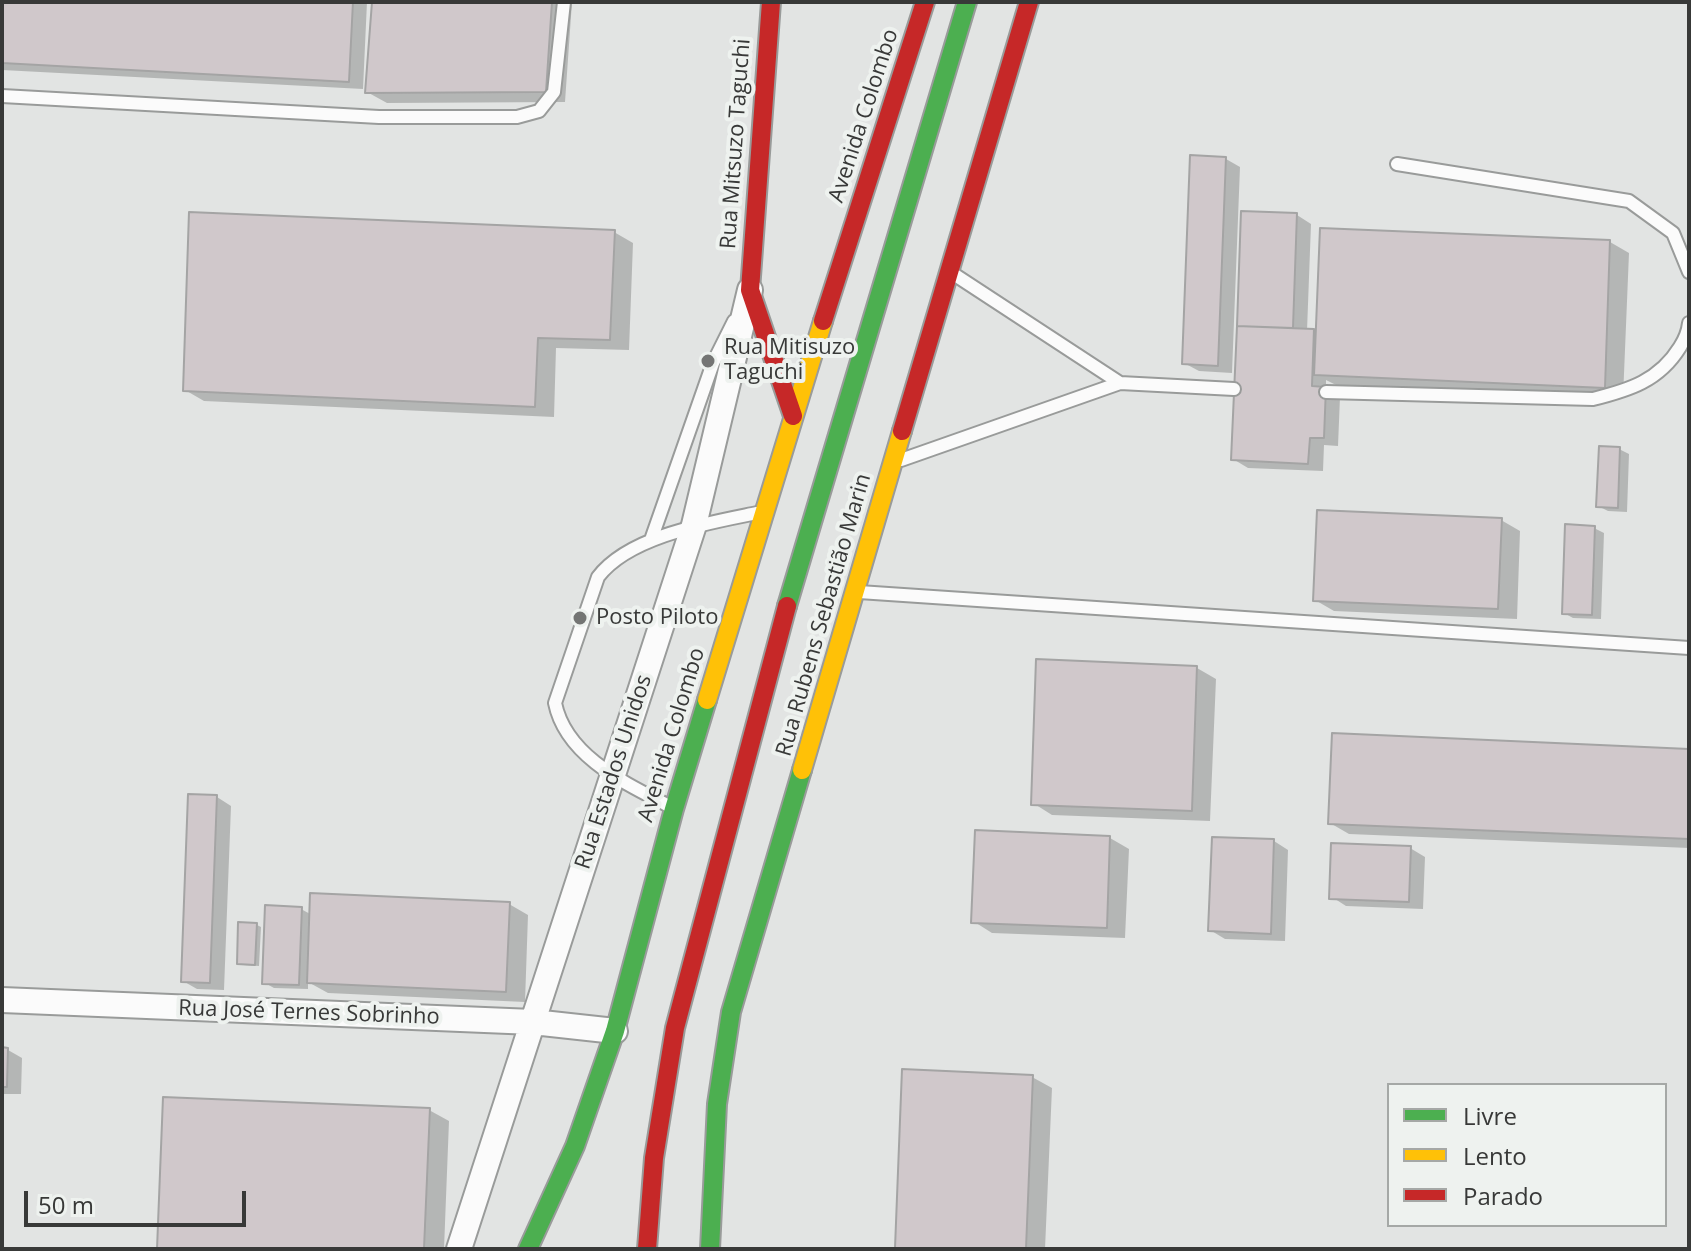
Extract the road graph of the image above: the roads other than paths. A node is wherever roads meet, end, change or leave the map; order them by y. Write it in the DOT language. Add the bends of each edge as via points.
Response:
graph roads {
  1 [pos="564,2"];
  2 [pos="771,2"];
  3 [pos="925,2"];
  4 [pos="967,2"];
  5 [pos="1029,2"];
  6 [pos="2,96"];
  7 [pos="1397,164"];
  8 [pos="950,271"];
  9 [pos="1689,272"];
  10 [pos="750,290"];
  11 [pos="1689,323"];
  12 [pos="1120,383"];
  13 [pos="1234,389"];
  14 [pos="1326,392"];
  15 [pos="793,416"];
  16 [pos="894,462"];
  17 [pos="765,511"];
  18 [pos="694,525"];
  19 [pos="651,540"];
  20 [pos="855,592"];
  21 [pos="1689,648"];
  22 [pos="612,776"];
  23 [pos="674,809"];
  24 [pos="2,1000"];
  25 [pos="533,1022"];
  26 [pos="615,1031"];
  27 [pos="459,1249"];
  28 [pos="528,1249"];
  29 [pos="647,1249"];
  30 [pos="710,1249"];
  1 -- 6 [label="lane" via="554,92 539,111 517,117 379,117"];
  2 -- 10 [label="main road, Rua Mitsuzo Taguchi"];
  3 -- 15 [label="main road, Avenida Colombo"];
  4 -- 29 [label="main road" via="793,585 675,1028 654,1158"];
  5 -- 8 [label="main road, Rua Rubens Sebastião Marin"];
  7 -- 9 [label="lane" via="1629,201 1673,233"];
  8 -- 12 [label="lane"];
  8 -- 16 [label="main road, Rua Rubens Sebastião Marin"];
  10 -- 15 [label="main road"];
  10 -- 18 [label="street, Rua Estados Unidos"];
  10 -- 19 [label="lane" via="713,363"];
  11 -- 14 [label="lane" via="1668,366 1629,390 1593,399"];
  12 -- 13 [label="lane"];
  12 -- 16 [label="lane"];
  15 -- 17 [label="main road, Avenida Colombo"];
  16 -- 20 [label="main road, Rua Rubens Sebastião Marin"];
  17 -- 18 [label="lane"];
  17 -- 23 [label="main road, Avenida Colombo"];
  18 -- 19 [label="lane"];
  18 -- 22 [label="street, Rua Estados Unidos"];
  19 -- 22 [label="lane" via="606,565 598,577 555,703 570,737"];
  20 -- 21 [label="lane"];
  20 -- 30 [label="main road, Rua Rubens Sebastião Marin" via="731,1012 717,1104"];
  22 -- 23 [label="lane"];
  22 -- 25 [label="street, Rua Estados Unidos"];
  23 -- 26 [label="main road, Avenida Colombo"];
  24 -- 25 [label="street, Rua José Ternes Sobrinho"];
  25 -- 26 [label="street, Rua José Ternes Sobrinho"];
  25 -- 27 [label="street, Rua Estados Unidos"];
  26 -- 28 [label="main road, Avenida Colombo" via="575,1146"];
}
